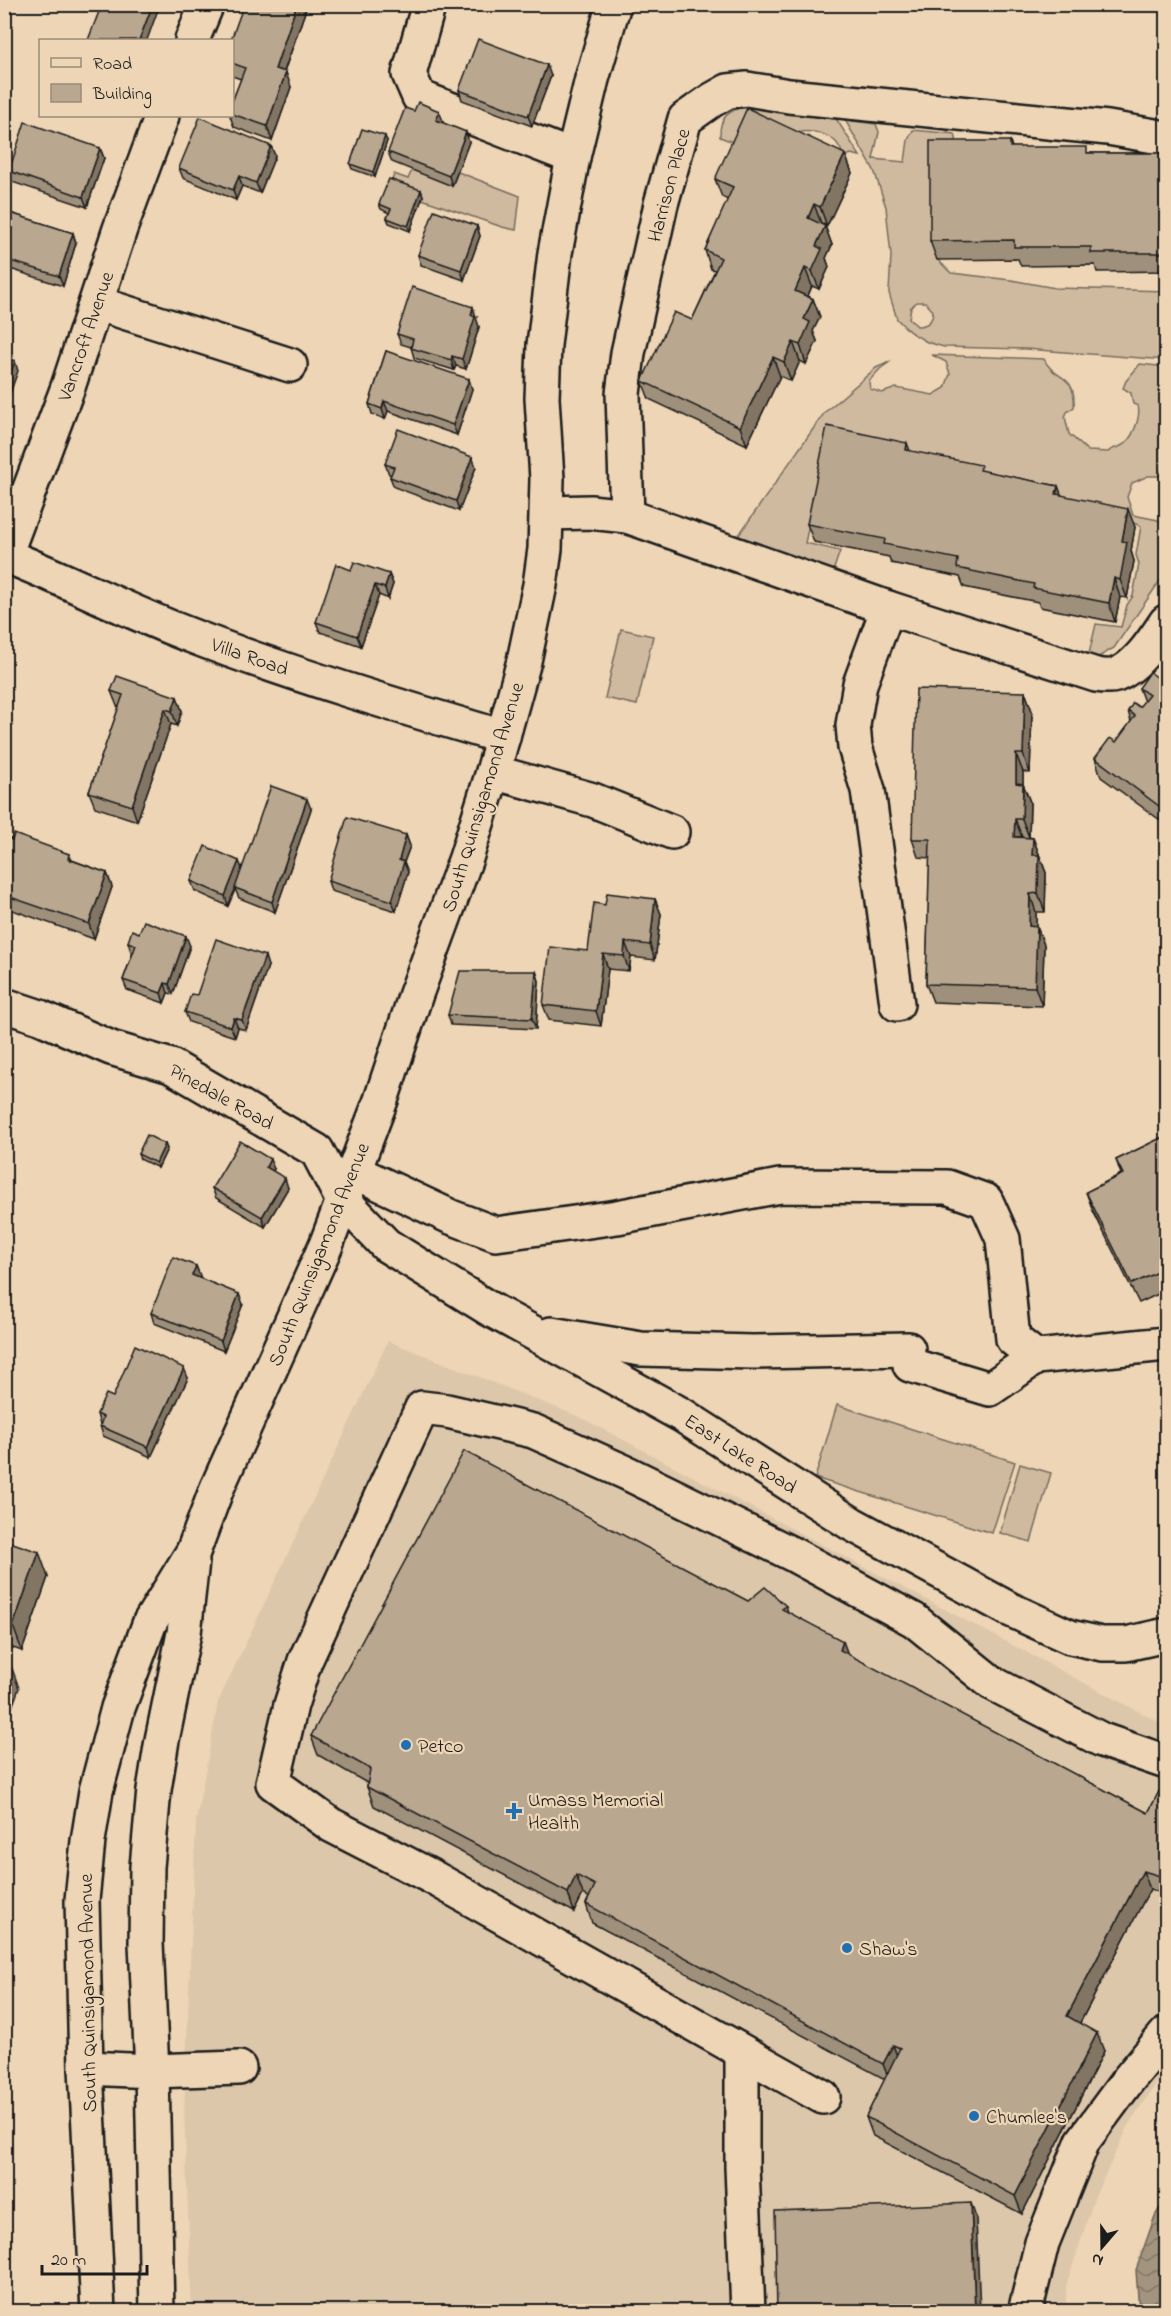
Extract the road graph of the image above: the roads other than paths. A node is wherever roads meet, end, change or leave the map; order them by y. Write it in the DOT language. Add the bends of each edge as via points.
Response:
graph roads {
  1 [pos="207,4"];
  2 [pos="429,4"];
  3 [pos="614,4"];
  4 [pos="192,39"];
  5 [pos="162,117"];
  6 [pos="1167,138"];
  7 [pos="573,157"];
  8 [pos="96,303"];
  9 [pos="290,365"];
  10 [pos="547,513"];
  11 [pos="627,516"];
  12 [pos="5,555"];
  13 [pos="888,608"];
  14 [pos="1167,622"];
  15 [pos="502,737"];
  16 [pos="493,772"];
  17 [pos="672,832"];
  18 [pos="897,1004"];
  19 [pos="4,1005"];
  20 [pos="348,1185"];
  21 [pos="529,1331"];
  22 [pos="1167,1344"];
  23 [pos="1035,1357"];
  24 [pos="193,1552"];
  25 [pos="1167,1635"];
  26 [pos="1167,1762"];
  27 [pos="1167,2034"];
  28 [pos="742,2052"];
  29 [pos="86,2068"];
  30 [pos="239,2068"];
  31 [pos="152,2071"];
  32 [pos="823,2097"];
  33 [pos="98,2312"];
  34 [pos="157,2312"];
  35 [pos="747,2312"];
  36 [pos="1025,2312"];
  1 -- 4 [label="street"];
  2 -- 7 [label="street" via="409,74 419,97"];
  3 -- 7 [label="street, South Quinsigamond Avenue"];
  5 -- 8 [label="street, Vancroft Avenue"];
  6 -- 11 [label="street, Harrison Place" via="1108,128 747,89 712,99 685,119 636,315 623,394"];
  7 -- 10 [label="street, South Quinsigamond Avenue" via="555,253 544,345"];
  8 -- 9 [label="street"];
  8 -- 12 [label="street, Vancroft Avenue"];
  10 -- 11 [label="street"];
  10 -- 15 [label="street, South Quinsigamond Avenue" via="533,621"];
  11 -- 13 [label="street"];
  12 -- 15 [label="street, Villa Road" via="194,637"];
  13 -- 14 [label="street" via="1096,675 1114,676 1143,653"];
  13 -- 18 [label="street" via="860,684 852,725 868,790"];
  15 -- 16 [label="street, South Quinsigamond Avenue"];
  16 -- 17 [label="street" via="593,800"];
  16 -- 20 [label="street, South Quinsigamond Avenue"];
  19 -- 20 [label="street, Pinedale Road" via="111,1048 171,1066 317,1150"];
  20 -- 21 [label="street, East Lake Road" via="386,1245"];
  20 -- 23 [label="street" via="496,1234 617,1217 780,1186 947,1187 986,1201 1003,1239 1013,1338"];
  20 -- 24 [label="street, South Quinsigamond Avenue" via="311,1282 217,1488"];
  21 -- 23 [label="street" via="641,1348 909,1357 990,1389"];
  21 -- 25 [label="street, East Lake Road" via="682,1415 852,1524 1009,1609 1070,1637 1102,1644 1126,1644"];
  22 -- 23 [label="street"];
  24 -- 29 [label="street, South Quinsigamond Avenue" via="150,1622 118,1707 96,1791 82,1900"];
  24 -- 31 [label="street, South Quinsigamond Avenue" via="184,1633 154,1790 147,1867"];
  26 -- 28 [label="street" via="1102,1740 993,1683 914,1620 794,1555 627,1473 533,1431 422,1408 306,1661 273,1783 331,1825 434,1878"];
  27 -- 36 [label="street" via="1083,2141 1042,2244"];
  28 -- 32 [label="street"];
  28 -- 35 [label="street"];
  29 -- 31 [label="street"];
  29 -- 33 [label="street, South Quinsigamond Avenue"];
  30 -- 31 [label="street"];
  31 -- 34 [label="street, South Quinsigamond Avenue"];
}
